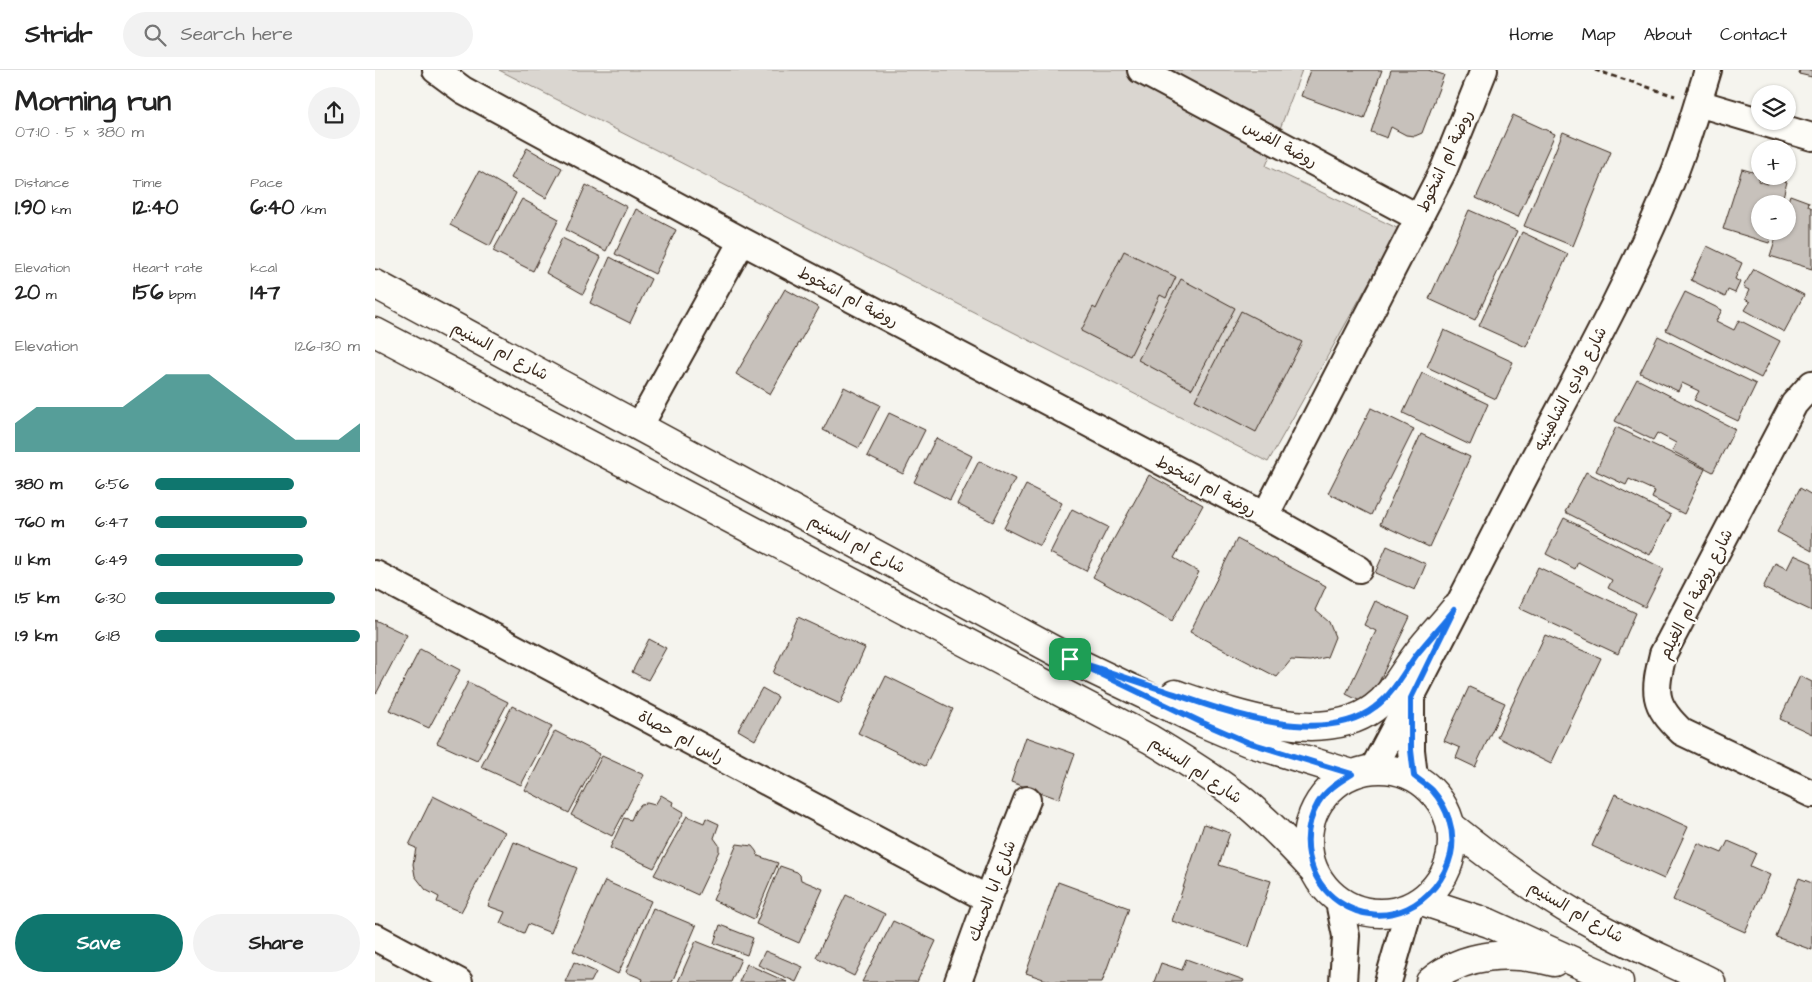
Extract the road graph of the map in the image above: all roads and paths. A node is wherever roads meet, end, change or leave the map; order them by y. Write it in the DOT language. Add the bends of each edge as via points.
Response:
graph roads {
  1 [pos="436,70"];
  2 [pos="1141,70"];
  3 [pos="1484,70"];
  4 [pos="1595,70"];
  5 [pos="1707,70"];
  6 [pos="1698,103"];
  7 [pos="1812,137"];
  8 [pos="1419,218"];
  9 [pos="742,241"];
  10 [pos="375,284"];
  11 [pos="375,332"];
  12 [pos="1812,384"];
  13 [pos="639,427"];
  14 [pos="1265,516"];
  15 [pos="1359,569"];
  16 [pos="375,574"];
  17 [pos="1454,610"];
  18 [pos="1070,659"];
  19 [pos="1411,698"];
  20 [pos="1362,771"];
  21 [pos="1414,776"];
  22 [pos="1812,794"];
  23 [pos="1027,800"];
  24 [pos="1451,826"];
  25 [pos="1311,867"];
  26 [pos="988,899"];
  27 [pos="1339,902"];
  28 [pos="1415,905"];
  29 [pos="375,937"];
  30 [pos="1614,980"];
  31 [pos="459,982"];
  32 [pos="958,982"];
  33 [pos="1343,982"];
  34 [pos="1388,982"];
  35 [pos="1430,982"];
  36 [pos="1711,982"];
  1 -- 9 [label="street, روضة ام اشخوط" via="463,90"];
  2 -- 8 [label="street, روضة الفرس"];
  3 -- 8 [label="street, روضة ام اشخوط" via="1444,169"];
  4 -- 6 [label="path"];
  5 -- 6 [label="street, شارع وادي الشاهينيه"];
  6 -- 7 [label="street"];
  6 -- 17 [label="street, شارع وادي الشاهينيه" via="1666,194 1626,282"];
  8 -- 14 [label="street, روضة ام اشخوط"];
  9 -- 13 [label="street"];
  9 -- 14 [label="street, روضة ام اشخوط"];
  10 -- 13 [label="main road, شارع ام السنيم"];
  11 -- 25 [label="main road, شارع ام السنيم" via="1150,739 1237,796 1273,826"];
  12 -- 22 [label="street, شارع روضة ام الغيلم" via="1794,404 1663,654 1657,679 1658,702 1667,718 1682,732"];
  13 -- 18 [label="main road, شارع ام السنيم"];
  14 -- 15 [label="street, روضة ام اشخوط"];
  16 -- 26 [label="street, راس ام حصاة"];
  17 -- 18 [label="main road" via="1417,653 1394,688 1359,718 1340,724 1316,726 1260,719 1194,701"];
  17 -- 19 [label="street, شارع وادي الشاهينيه"];
  18 -- 20 [label="main road, شارع ام السنيم" via="1247,742"];
  19 -- 20 [label="street, شارع وادي الشاهينيه"];
  19 -- 21 [label="street, شارع وادي الشاهينيه"];
  20 -- 21 [label="main road" via="1394,770"];
  20 -- 25 [label="main road" via="1333,786 1318,803 1309,823 1307,845"];
  21 -- 24 [label="main road" via="1431,789 1444,806"];
  23 -- 26 [label="street, شارع ابا الحسك"];
  24 -- 28 [label="main road" via="1453,847 1448,867 1437,886"];
  24 -- 36 [label="main road, شارع ام السنيم" via="1494,861 1573,913"];
  25 -- 27 [label="main road" via="1323,887"];
  26 -- 32 [label="street, شارع ابا الحسك"];
  27 -- 28 [label="main road" via="1373,914 1391,914"];
  27 -- 33 [label="street" via="1346,936"];
  28 -- 30 [label="main road" via="1489,923"];
  28 -- 34 [label="street"];
  29 -- 31 [label="street"];
  30 -- 35 [label="main road" via="1535,957 1503,955 1475,958 1449,968"];
}
